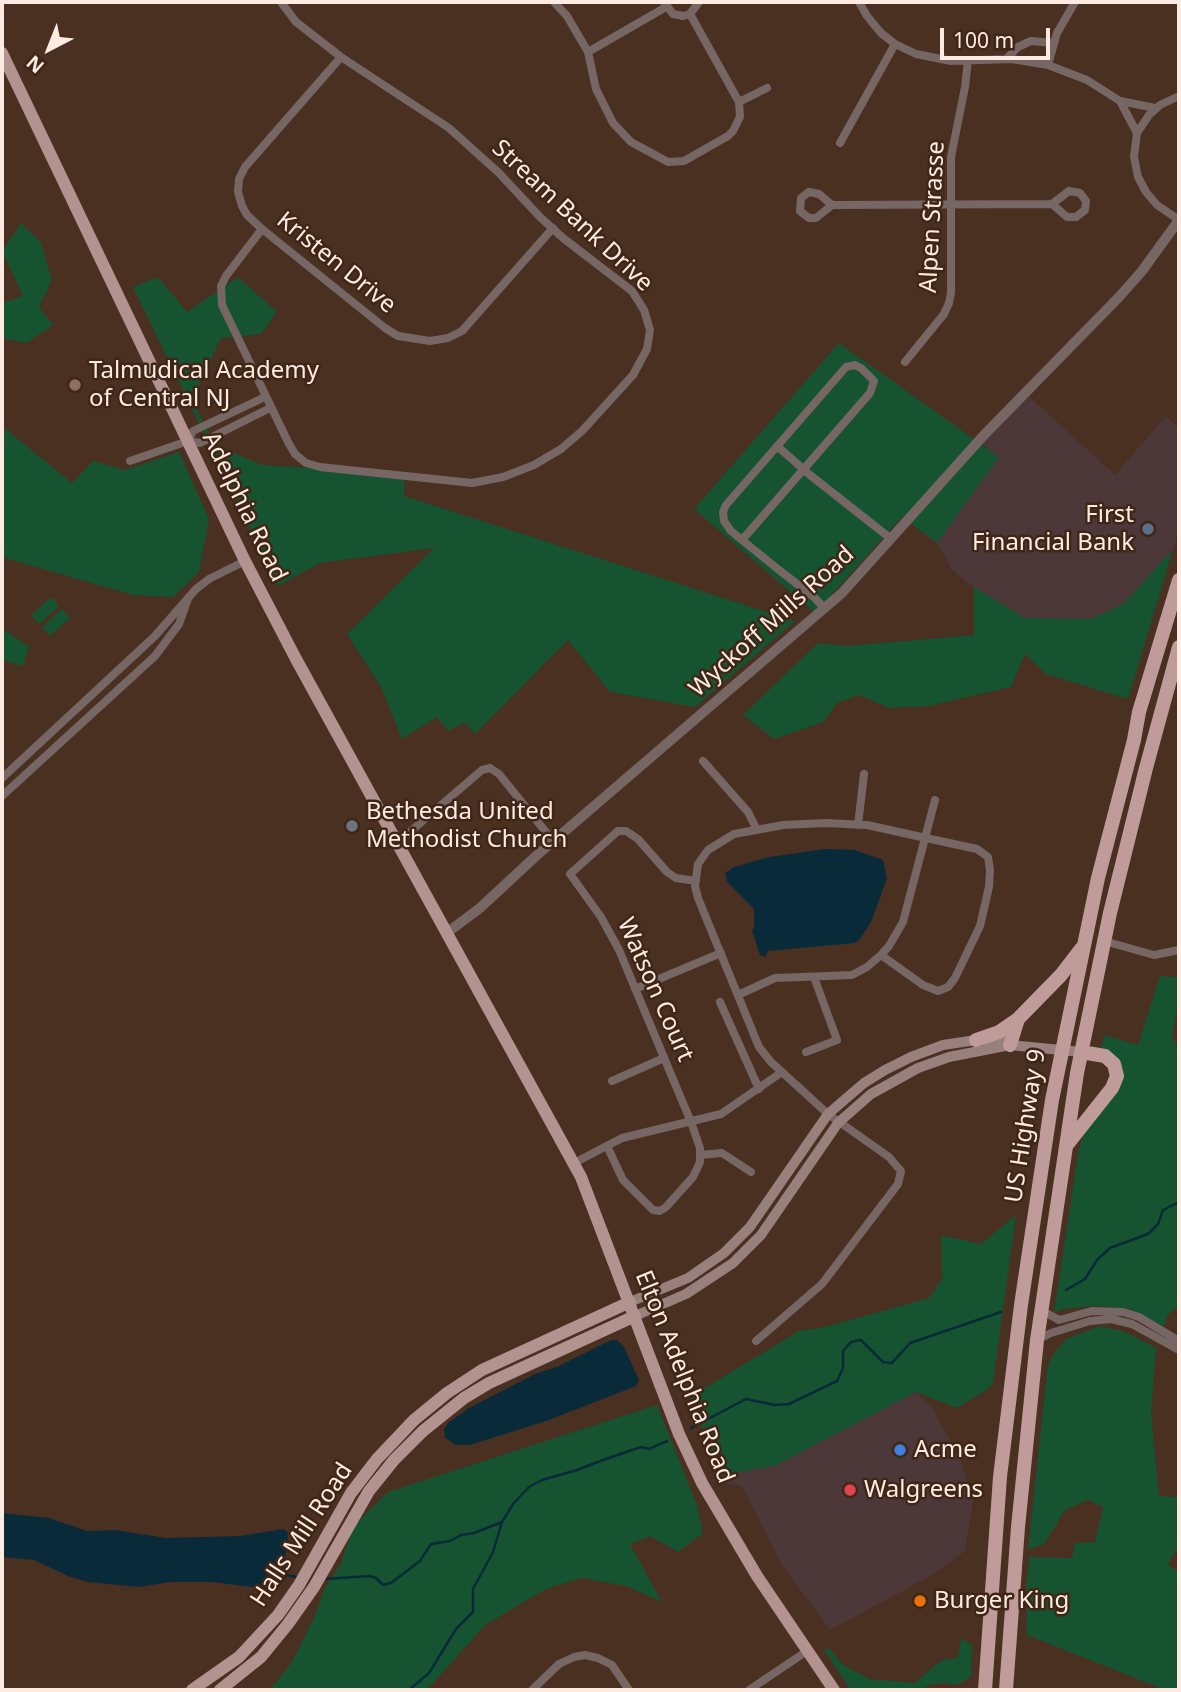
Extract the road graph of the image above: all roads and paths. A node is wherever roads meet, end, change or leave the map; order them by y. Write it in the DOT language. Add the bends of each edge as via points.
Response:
graph roads {
  1 [pos="281,2"];
  2 [pos="554,2"];
  3 [pos="699,2"];
  4 [pos="859,2"];
  5 [pos="1075,2"];
  6 [pos="665,5"];
  7 [pos="690,14"];
  8 [pos="1054,43"];
  9 [pos="895,44"];
  10 [pos="588,52"];
  11 [pos="2,53"];
  12 [pos="341,57"];
  13 [pos="1006,59"];
  14 [pos="968,60"];
  15 [pos="1048,65"];
  16 [pos="767,88"];
  17 [pos="1179,96"];
  18 [pos="1120,101"];
  19 [pos="739,102"];
  20 [pos="1155,108"];
  21 [pos="1137,133"];
  22 [pos="840,144"];
  23 [pos="951,204"];
  24 [pos="1052,204"];
  25 [pos="832,205"];
  26 [pos="1179,220"];
  27 [pos="552,228"];
  28 [pos="262,229"];
  29 [pos="905,362"];
  30 [pos="265,397"];
  31 [pos="270,408"];
  32 [pos="188,441"];
  33 [pos="777,446"];
  34 [pos="130,461"];
  35 [pos="803,469"];
  36 [pos="890,538"];
  37 [pos="742,540"];
  38 [pos="245,561"];
  39 [pos="1179,580"];
  40 [pos="188,599"];
  41 [pos="824,608"];
  42 [pos="1179,647"];
  43 [pos="703,761"];
  44 [pos="864,774"];
  45 [pos="2,778"];
  46 [pos="2,796"];
  47 [pos="934,800"];
  48 [pos="858,825"];
  49 [pos="757,830"];
  50 [pos="926,838"];
  51 [pos="554,842"];
  52 [pos="397,843"];
  53 [pos="696,881"];
  54 [pos="448,932"];
  55 [pos="1104,941"];
  56 [pos="1083,946"];
  57 [pos="1179,950"];
  58 [pos="721,953"];
  59 [pos="881,955"];
  60 [pos="814,977"];
  61 [pos="635,989"];
  62 [pos="738,995"];
  63 [pos="720,1002"];
  64 [pos="1018,1019"];
  65 [pos="976,1040"];
  66 [pos="1010,1045"];
  67 [pos="1061,1050"];
  68 [pos="806,1052"];
  69 [pos="1081,1052"];
  70 [pos="664,1058"];
  71 [pos="782,1072"];
  72 [pos="612,1081"];
  73 [pos="759,1089"];
  74 [pos="828,1114"];
  75 [pos="691,1122"];
  76 [pos="838,1123"];
  77 [pos="607,1146"];
  78 [pos="1065,1147"];
  79 [pos="700,1155"];
  80 [pos="574,1163"];
  81 [pos="751,1172"];
  82 [pos="630,1302"];
  83 [pos="1041,1310"];
  84 [pos="635,1316"];
  85 [pos="1146,1326"];
  86 [pos="1037,1340"];
  87 [pos="756,1341"];
  88 [pos="1179,1341"];
  89 [pos="1179,1350"];
  90 [pos="807,1651"];
  91 [pos="192,1690"];
  92 [pos="220,1690"];
  93 [pos="532,1690"];
  94 [pos="629,1690"];
  95 [pos="749,1690"];
  96 [pos="834,1690"];
  97 [pos="985,1690"];
  98 [pos="1006,1690"];
  1 -- 12 [label="street, Stream Bank Drive" via="296,22"];
  2 -- 10 [label="street"];
  3 -- 7 [label="street"];
  4 -- 9 [label="street" via="874,25"];
  5 -- 8 [label="street"];
  6 -- 7 [label="street" via="678,16"];
  6 -- 10 [label="street"];
  7 -- 19 [label="street"];
  8 -- 13 [label="street" via="1024,43"];
  8 -- 15 [label="street"];
  9 -- 14 [label="street" via="929,58"];
  9 -- 22 [label="street"];
  10 -- 19 [label="street" via="596,89 613,123 631,142 661,160 684,161 727,136 740,117"];
  11 -- 32 [label="main road, Adelphia Road"];
  12 -- 27 [label="street, Stream Bank Drive" via="449,128"];
  12 -- 28 [label="street, Kristen Drive" via="245,167 239,180 242,206"];
  13 -- 14 [label="street"];
  13 -- 15 [label="street"];
  14 -- 23 [label="street, Alpen Strasse" via="951,157"];
  15 -- 18 [label="street" via="1087,80"];
  16 -- 19 [label="street"];
  17 -- 20 [label="street"];
  18 -- 20 [label="street"];
  18 -- 21 [label="street"];
  20 -- 21 [label="street"];
  21 -- 26 [label="street" via="1134,157 1138,177 1149,196"];
  23 -- 24 [label="street"];
  23 -- 25 [label="street"];
  23 -- 29 [label="street, Alpen Strasse" via="949,303"];
  26 -- 36 [label="street, Wyckoff Mills Road" via="1120,296"];
  27 -- 28 [label="street, Kristen Drive" via="463,331 430,341 398,336 385,328"];
  27 -- 31 [label="street, Stream Bank Drive" via="632,292 650,330 647,349 632,375 561,449 524,469 472,483 320,467 295,454"];
  28 -- 30 [label="street, Stream Bank Drive" via="226,276 221,296"];
  30 -- 31 [label="street, Stream Bank Drive"];
  30 -- 32 [label="street" via="193,431"];
  31 -- 32 [label="street" via="200,443"];
  32 -- 34 [label="street"];
  32 -- 38 [label="main road, Adelphia Road"];
  33 -- 35 [label="street"];
  33 -- 35 [label="street" via="846,367 855,365 867,372 874,381 870,393"];
  33 -- 37 [label="street" via="724,508 724,521"];
  35 -- 36 [label="street"];
  35 -- 37 [label="street"];
  36 -- 41 [label="street, Wyckoff Mills Road"];
  37 -- 41 [label="street"];
  38 -- 40 [label="street" via="209,579"];
  38 -- 52 [label="main road, Adelphia Road"];
  39 -- 56 [label="highway, US Highway 9" via="1139,712"];
  40 -- 45 [label="street" via="155,636"];
  40 -- 46 [label="street" via="179,624 155,656"];
  41 -- 51 [label="street, Wyckoff Mills Road"];
  42 -- 55 [label="highway, US Highway 9"];
  43 -- 49 [label="street" via="748,812"];
  44 -- 48 [label="street"];
  47 -- 50 [label="street"];
  48 -- 49 [label="street" via="815,823"];
  48 -- 50 [label="street"];
  49 -- 53 [label="street" via="734,834 708,850 698,864"];
  50 -- 59 [label="street" via="903,922"];
  50 -- 59 [label="street" via="977,849 988,857 989,887 980,926 955,978 938,991"];
  51 -- 52 [label="street" via="491,768 482,770"];
  51 -- 54 [label="street, Wyckoff Mills Road"];
  52 -- 54 [label="main road, Adelphia Road"];
  53 -- 58 [label="street" via="698,898"];
  53 -- 61 [label="street, Watson Court" via="667,872 626,831 618,831 570,874 601,917"];
  54 -- 80 [label="main road, Adelphia Road"];
  55 -- 57 [label="street" via="1154,955"];
  55 -- 69 [label="highway, US Highway 9"];
  56 -- 64 [label="highway"];
  56 -- 67 [label="highway, US Highway 9"];
  58 -- 61 [label="street"];
  58 -- 62 [label="street"];
  59 -- 60 [label="street" via="852,975"];
  60 -- 62 [label="street" via="775,978"];
  60 -- 68 [label="street" via="837,1040"];
  61 -- 70 [label="street, Watson Court"];
  62 -- 71 [label="street" via="760,1047"];
  63 -- 73 [label="street"];
  64 -- 65 [label="highway"];
  64 -- 66 [label="highway"];
  65 -- 66 [label="main road" via="1001,1040"];
  65 -- 74 [label="main road" via="943,1045 911,1057 863,1083"];
  66 -- 67 [label="main road"];
  66 -- 76 [label="main road" via="918,1068 871,1094"];
  67 -- 69 [label="main road"];
  67 -- 97 [label="highway, US Highway 9" via="1007,1414"];
  69 -- 78 [label="highway, US Highway 9"];
  69 -- 78 [label="highway" via="1105,1056 1114,1063 1117,1076"];
  70 -- 72 [label="street"];
  70 -- 75 [label="street, Watson Court"];
  71 -- 73 [label="street"];
  71 -- 74 [label="street"];
  73 -- 75 [label="street" via="721,1115"];
  74 -- 76 [label="street"];
  74 -- 82 [label="main road" via="750,1227 723,1254 688,1278"];
  75 -- 77 [label="street" via="622,1138"];
  75 -- 79 [label="street, Watson Court"];
  76 -- 84 [label="main road" via="747,1251 703,1284"];
  76 -- 87 [label="street" via="889,1157 901,1171 898,1184 822,1284"];
  77 -- 79 [label="street" via="623,1180 653,1210 660,1211 692,1177"];
  77 -- 80 [label="street"];
  78 -- 83 [label="highway, US Highway 9"];
  79 -- 81 [label="street" via="722,1153"];
  80 -- 82 [label="main road, Elton Adelphia Road"];
  82 -- 84 [label="main road, Elton Adelphia Road"];
  82 -- 91 [label="main road, Halls Mill Road" via="489,1366 423,1412 351,1493 278,1615 249,1647"];
  83 -- 85 [label="street" via="1056,1320 1112,1310 1131,1314"];
  83 -- 86 [label="highway, US Highway 9"];
  84 -- 90 [label="main road, Elton Adelphia Road" via="702,1483"];
  84 -- 92 [label="main road, Halls Mill Road" via="472,1393 403,1449 379,1477 314,1587 271,1646"];
  85 -- 86 [label="street" via="1100,1319"];
  85 -- 88 [label="street"];
  85 -- 89 [label="street"];
  86 -- 98 [label="highway, US Highway 9"];
  90 -- 95 [label="street"];
  90 -- 96 [label="main road, Elton Adelphia Road"];
  93 -- 94 [label="street" via="559,1664 585,1656 611,1665"];
}
